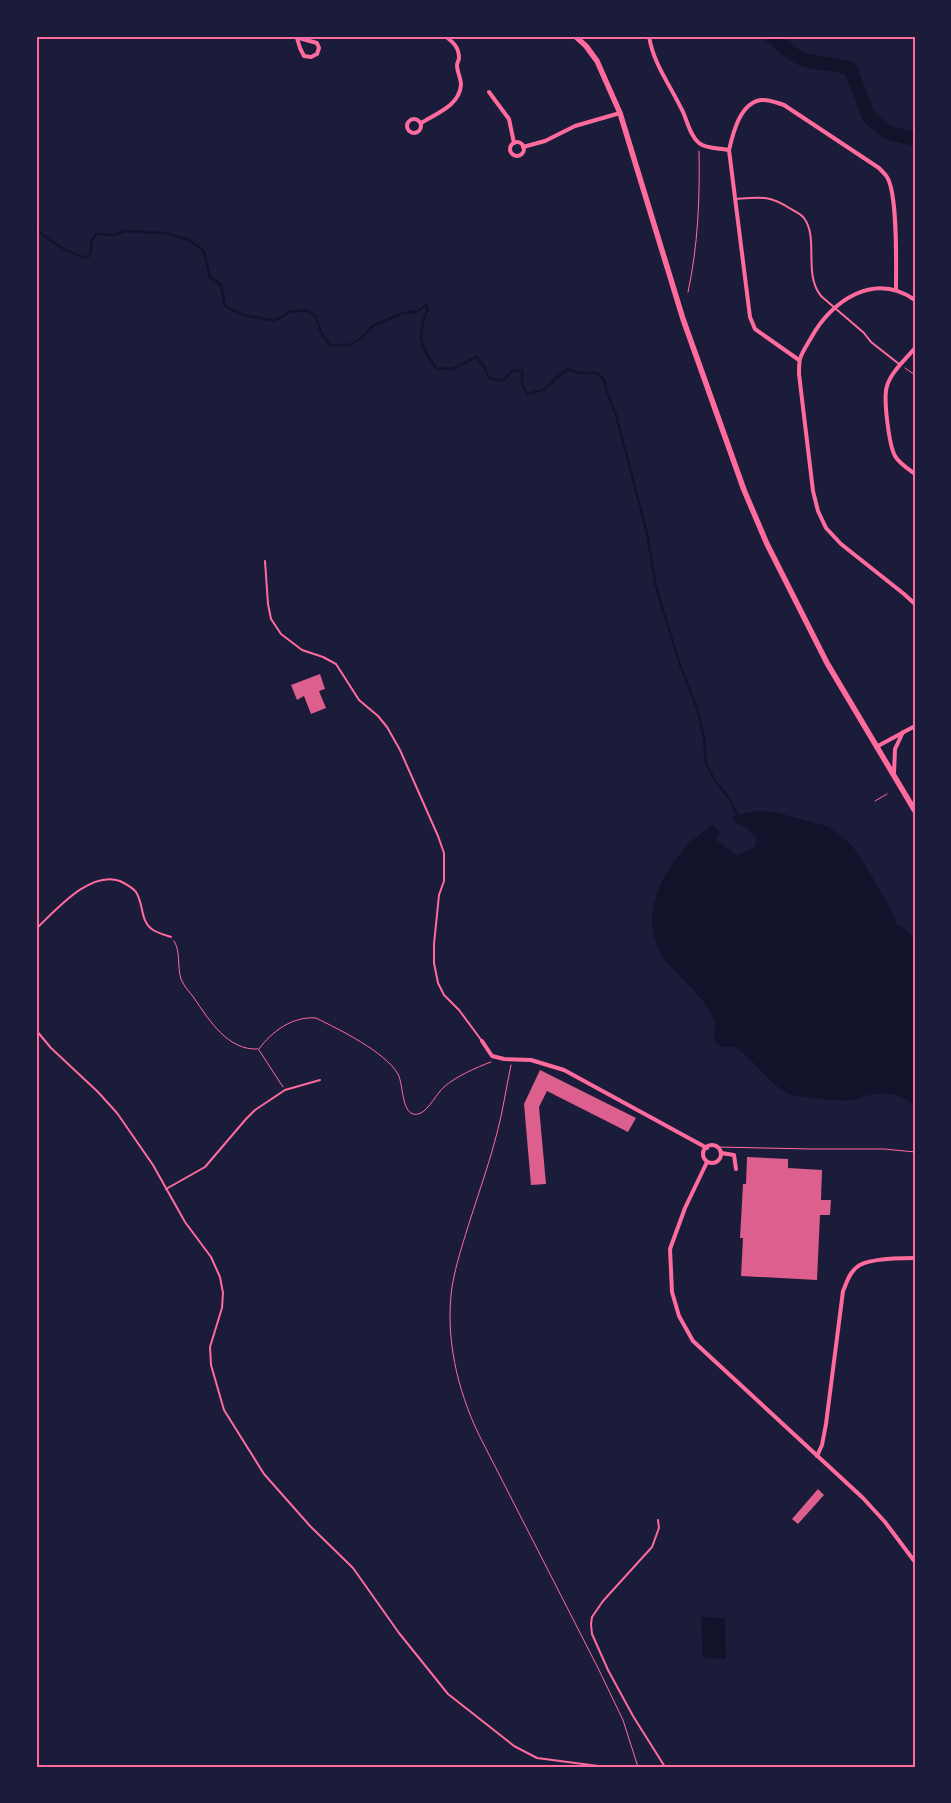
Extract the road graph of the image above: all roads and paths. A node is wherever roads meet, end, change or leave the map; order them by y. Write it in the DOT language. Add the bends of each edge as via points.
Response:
graph roads {
  1 [pos="445,36"];
  2 [pos="575,36"];
  3 [pos="650,36"];
  4 [pos="295,37"];
  5 [pos="489,92"];
  6 [pos="620,114"];
  7 [pos="420,123"];
  8 [pos="514,143"];
  9 [pos="699,143"];
  10 [pos="523,147"];
  11 [pos="729,150"];
  12 [pos="735,199"];
  13 [pos="896,290"];
  14 [pos="688,292"];
  15 [pos="915,300"];
  16 [pos="835,307"];
  17 [pos="915,348"];
  18 [pos="799,360"];
  19 [pos="901,365"];
  20 [pos="915,375"];
  21 [pos="915,474"];
  22 [pos="265,561"];
  23 [pos="915,604"];
  24 [pos="915,726"];
  25 [pos="903,732"];
  26 [pos="876,747"];
  27 [pos="894,778"];
  28 [pos="887,794"];
  29 [pos="875,801"];
  30 [pos="915,812"];
  31 [pos="36,929"];
  32 [pos="171,937"];
  33 [pos="36,1030"];
  34 [pos="482,1041"];
  35 [pos="259,1049"];
  36 [pos="504,1059"];
  37 [pos="512,1060"];
  38 [pos="320,1080"];
  39 [pos="285,1090"];
  40 [pos="717,1147"];
  41 [pos="707,1148"];
  42 [pos="915,1152"];
  43 [pos="721,1154"];
  44 [pos="708,1162"];
  45 [pos="736,1169"];
  46 [pos="166,1189"];
  47 [pos="915,1258"];
  48 [pos="817,1456"];
  49 [pos="658,1520"];
  50 [pos="915,1562"];
  51 [pos="606,1767"];
  52 [pos="638,1767"];
  53 [pos="665,1767"];
  1 -- 7 [label="street" via="458,51 459,94 452,104"];
  2 -- 6 [label="main road" via="597,61"];
  3 -- 9 [label="street" via="661,72"];
  4 -- 4 [label="street" via="304,56 317,54 317,43"];
  5 -- 8 [label="street" via="509,118"];
  6 -- 10 [label="street" via="576,126 545,141"];
  6 -- 26 [label="main road" via="676,298 744,490 827,664"];
  8 -- 10 [label="street"];
  8 -- 10 [label="street" via="510,148 514,156 522,154"];
  9 -- 11 [label="street"];
  9 -- 14 [label="path" via="698,227"];
  11 -- 12 [label="street"];
  11 -- 13 [label="street" via="741,114 754,102 769,100 784,105 879,168 888,178 891,189"];
  12 -- 16 [label="lane" via="764,197 777,200 802,216 809,228 815,289"];
  12 -- 18 [label="street" via="750,317 755,330"];
  13 -- 15 [label="street"];
  13 -- 16 [label="street" via="872,289 855,294"];
  16 -- 18 [label="street" via="818,325"];
  16 -- 19 [label="lane" via="871,342"];
  17 -- 19 [label="street"];
  18 -- 23 [label="street" via="811,472 818,511 826,528"];
  19 -- 20 [label="path"];
  19 -- 21 [label="street" via="887,386 891,444 895,456"];
  22 -- 34 [label="lane" via="271,619 281,634 302,650 336,664 359,700 387,727 400,750 444,853 444,881 439,895 434,944 438,983"];
  24 -- 25 [label="street"];
  25 -- 26 [label="street"];
  25 -- 27 [label="street" via="895,749"];
  26 -- 27 [label="main road"];
  27 -- 30 [label="main road"];
  28 -- 29 [label="path"];
  31 -- 32 [label="lane" via="78,891 93,882 116,880 136,892 147,925 153,931"];
  32 -- 35 [label="path" via="177,946 184,986 208,1017 225,1037 242,1047"];
  33 -- 46 [label="lane" via="117,1113"];
  34 -- 36 [label="street" via="492,1056"];
  35 -- 36 [label="path" via="267,1038 288,1024 316,1018 380,1055 402,1082 405,1107 413,1114 423,1112 444,1087 457,1078"];
  35 -- 39 [label="path"];
  36 -- 37 [label="street"];
  37 -- 41 [label="street" via="531,1060 564,1070"];
  37 -- 52 [label="path" via="498,1131 452,1287 452,1335 457,1372 469,1415 623,1720"];
  38 -- 39 [label="lane"];
  39 -- 46 [label="lane" via="246,1119 205,1167"];
  40 -- 41 [label="street"];
  40 -- 42 [label="path"];
  40 -- 43 [label="street"];
  41 -- 44 [label="street" via="704,1155"];
  43 -- 44 [label="street" via="718,1161"];
  43 -- 45 [label="street" via="734,1155"];
  44 -- 48 [label="street" via="685,1208 670,1249 672,1292 679,1316 693,1341"];
  46 -- 51 [label="lane" via="211,1257 220,1277 222,1308 209,1353 211,1365 224,1410 264,1474 353,1568 448,1694 514,1746 537,1758"];
  47 -- 48 [label="street" via="870,1261 858,1266 849,1276 843,1291 826,1424"];
  48 -- 50 [label="street" via="879,1516"];
  49 -- 53 [label="lane" via="659,1528 652,1547 602,1601 591,1624 592,1634 608,1670"];
}
